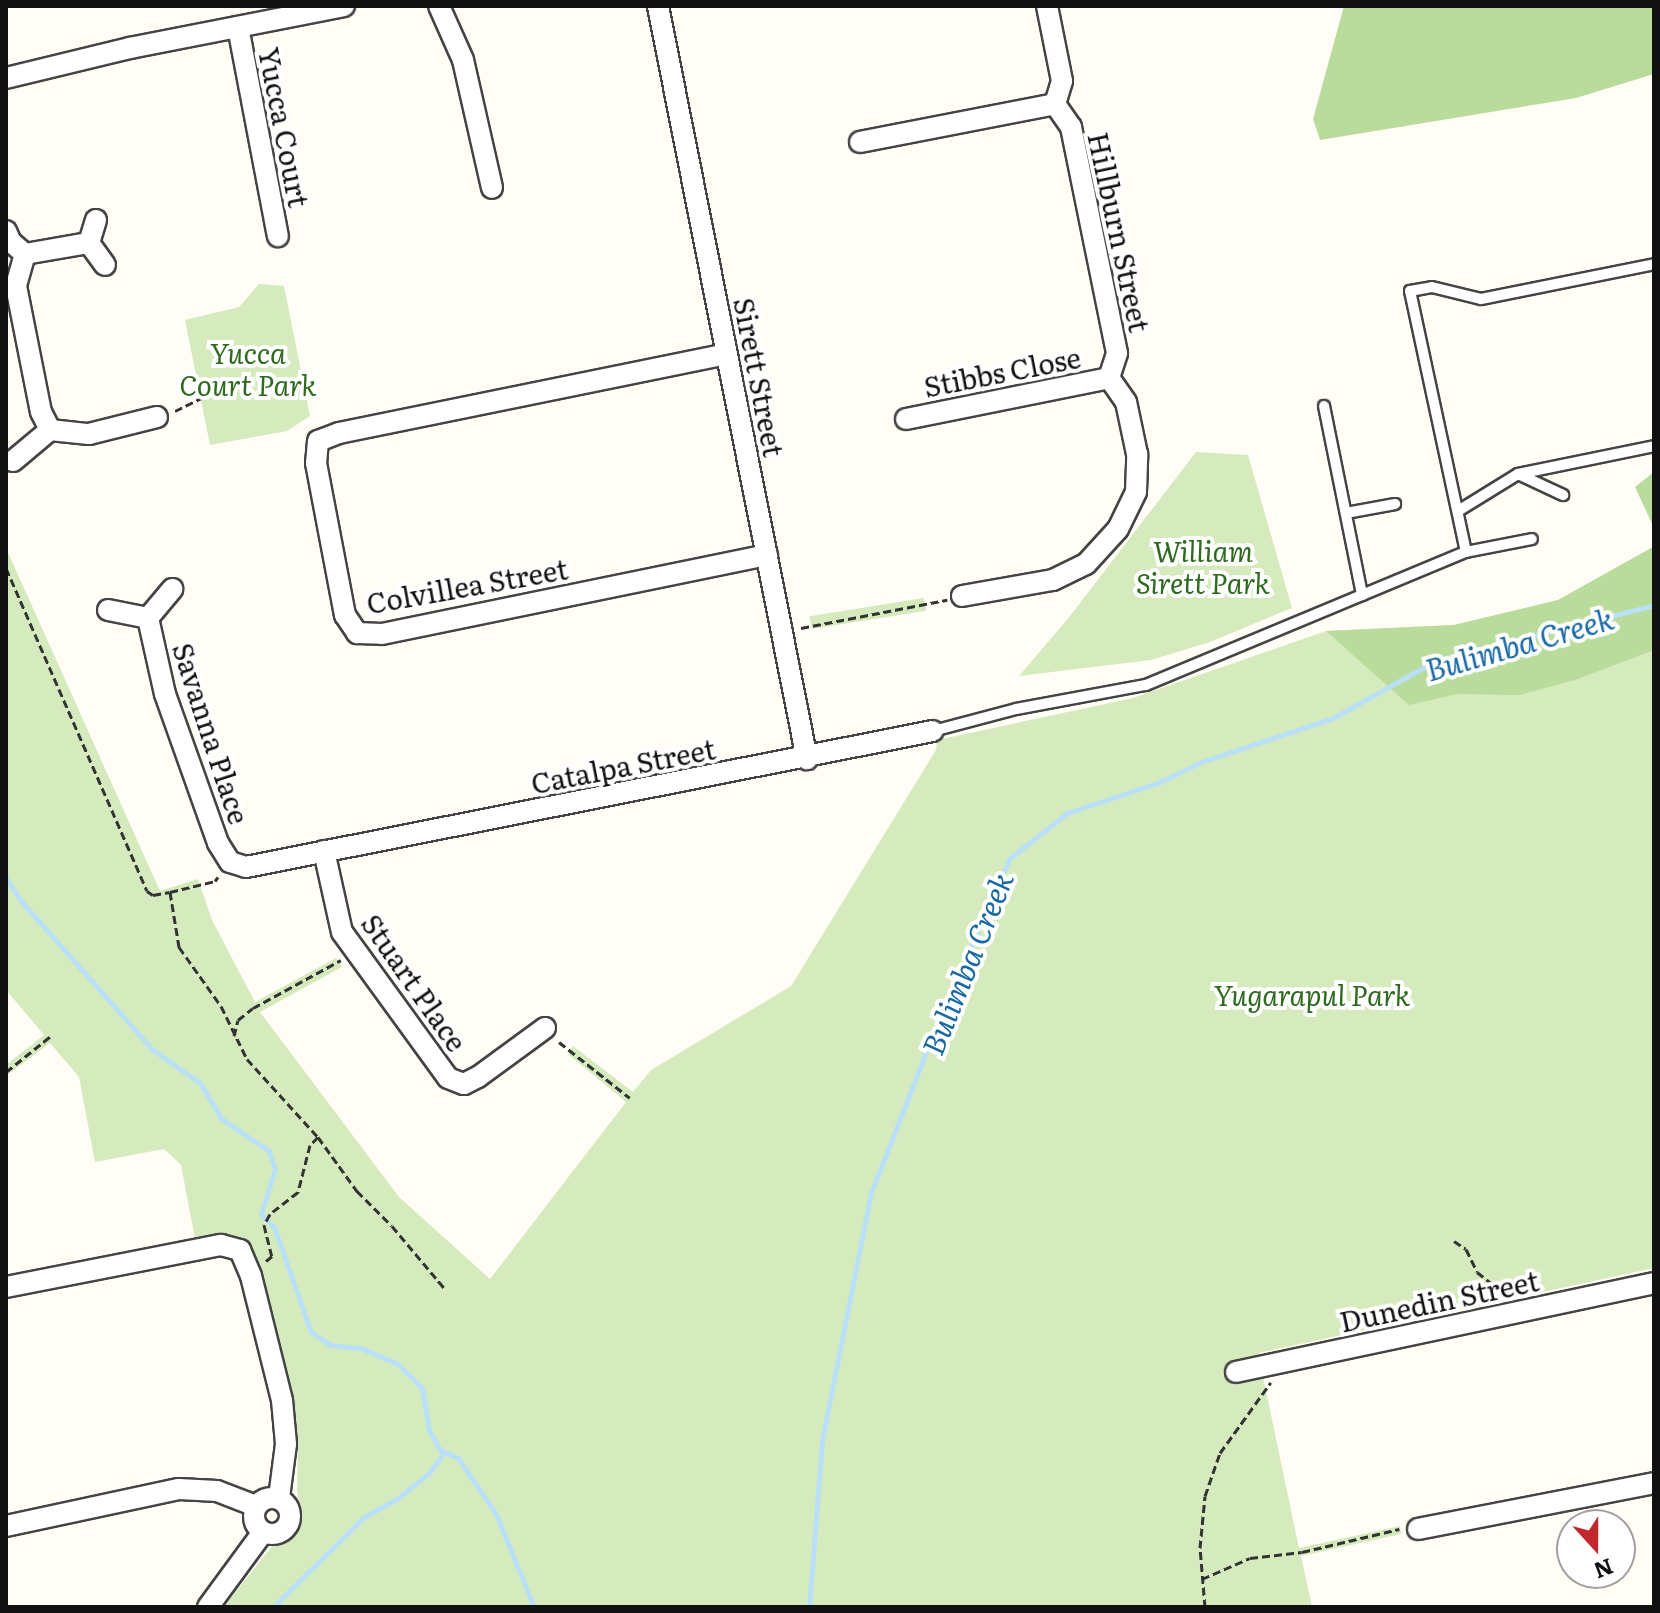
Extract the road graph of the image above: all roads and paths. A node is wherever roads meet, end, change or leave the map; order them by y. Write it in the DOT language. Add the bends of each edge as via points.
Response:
graph roads {
  1 [pos="344,6"];
  2 [pos="439,6"];
  3 [pos="658,6"];
  4 [pos="1047,6"];
  5 [pos="238,27"];
  6 [pos="6,78"];
  7 [pos="1055,104"];
  8 [pos="860,142"];
  9 [pos="492,188"];
  10 [pos="96,220"];
  11 [pos="6,231"];
  12 [pos="278,236"];
  13 [pos="89,243"];
  14 [pos="25,254"];
  15 [pos="1654,264"];
  16 [pos="105,265"];
  17 [pos="727,354"];
  18 [pos="1109,378"];
  19 [pos="204,397"];
  20 [pos="1324,406"];
  21 [pos="157,417"];
  22 [pos="906,419"];
  23 [pos="50,430"];
  24 [pos="1654,446"];
  25 [pos="13,461"];
  26 [pos="1518,474"];
  27 [pos="1563,495"];
  28 [pos="1395,504"];
  29 [pos="1458,511"];
  30 [pos="1346,513"];
  31 [pos="1532,539"];
  32 [pos="1466,552"];
  33 [pos="767,555"];
  34 [pos="6,568"];
  35 [pos="172,589"];
  36 [pos="1362,595"];
  37 [pos="962,596"];
  38 [pos="108,610"];
  39 [pos="148,618"];
  40 [pos="782,629"];
  41 [pos="933,731"];
  42 [pos="807,759"];
  43 [pos="324,851"];
  44 [pos="230,862"];
  45 [pos="170,892"];
  46 [pos="355,953"];
  47 [pos="545,1028"];
  48 [pos="52,1035"];
  49 [pos="234,1036"];
  50 [pos="6,1072"];
  51 [pos="630,1098"];
  52 [pos="318,1137"];
  53 [pos="1454,1241"];
  54 [pos="251,1276"];
  55 [pos="7,1283"];
  56 [pos="1654,1283"];
  57 [pos="445,1289"];
  58 [pos="1508,1314"];
  59 [pos="1286,1361"];
  60 [pos="1236,1372"];
  61 [pos="1654,1483"];
  62 [pos="279,1498"];
  63 [pos="256,1506"];
  64 [pos="6,1526"];
  65 [pos="1418,1529"];
  66 [pos="263,1532"];
  67 [pos="1202,1579"];
  68 [pos="208,1607"];
  69 [pos="1205,1607"];
  1 -- 5 [label="street"];
  2 -- 9 [label="street" via="463,60"];
  3 -- 17 [label="street, Sirett Street"];
  4 -- 7 [label="street" via="1062,81"];
  5 -- 6 [label="street"];
  5 -- 12 [label="street, Yucca Court"];
  7 -- 8 [label="street"];
  7 -- 18 [label="street, Hillburn Street" via="1071,127 1117,353"];
  10 -- 13 [label="street"];
  11 -- 14 [label="street"];
  13 -- 14 [label="street"];
  13 -- 16 [label="street"];
  14 -- 23 [label="street" via="16,286 41,412"];
  15 -- 29 [label="lane" via="1481,299 1432,287 1410,291"];
  17 -- 33 [label="street, Sirett Street"];
  17 -- 33 [label="street, Colvillea Street" via="318,441 316,463 345,615 357,633 382,634"];
  18 -- 22 [label="street, Stibbs Close"];
  18 -- 37 [label="street" via="1126,402 1137,454 1136,492 1118,529 1086,564 1053,580"];
  19 -- 21 [label="path"];
  20 -- 30 [label="lane"];
  21 -- 23 [label="street" via="89,434"];
  23 -- 25 [label="street"];
  24 -- 26 [label="lane"];
  26 -- 27 [label="lane"];
  26 -- 29 [label="lane"];
  28 -- 30 [label="lane"];
  29 -- 32 [label="lane"];
  30 -- 36 [label="lane"];
  31 -- 32 [label="lane"];
  32 -- 36 [label="lane"];
  33 -- 40 [label="street, Sirett Street"];
  34 -- 45 [label="path" via="147,891"];
  35 -- 39 [label="street, Savanna Place"];
  36 -- 41 [label="lane" via="1146,685"];
  37 -- 40 [label="path"];
  38 -- 39 [label="street, Savanna Place"];
  39 -- 44 [label="street, Savanna Place" via="174,723 218,843"];
  40 -- 42 [label="street, Sirett Street"];
  41 -- 42 [label="street, Catalpa Street"];
  42 -- 43 [label="street, Catalpa Street"];
  43 -- 44 [label="street, Savanna Place" via="246,867"];
  43 -- 46 [label="street, Stuart Place" via="342,932"];
  44 -- 45 [label="path" via="215,881"];
  45 -- 49 [label="path" via="179,947 221,1006"];
  46 -- 47 [label="street, Stuart Place" via="448,1078 464,1084 478,1077"];
  46 -- 49 [label="path" via="253,1008 238,1020"];
  47 -- 51 [label="path"];
  48 -- 50 [label="path"];
  49 -- 52 [label="path" via="247,1059"];
  52 -- 54 [label="path" via="310,1145 298,1192 264,1225 272,1256"];
  52 -- 57 [label="path" via="357,1191"];
  53 -- 58 [label="path" via="1466,1249 1483,1280 1501,1291"];
  54 -- 55 [label="street" via="240,1250 221,1245"];
  54 -- 62 [label="street" via="282,1400 286,1444"];
  56 -- 58 [label="street, Dunedin Street"];
  58 -- 59 [label="street, Dunedin Street"];
  59 -- 60 [label="street, Dunedin Street"];
  59 -- 67 [label="path" via="1220,1453 1205,1496"];
  61 -- 65 [label="street"];
  62 -- 63 [label="street"];
  62 -- 66 [label="street" via="289,1509 289,1523 278,1533"];
  63 -- 64 [label="street" via="217,1491 179,1489"];
  63 -- 66 [label="street" via="254,1521"];
  65 -- 67 [label="path" via="1250,1558"];
  66 -- 68 [label="street"];
  67 -- 69 [label="path"];
}
